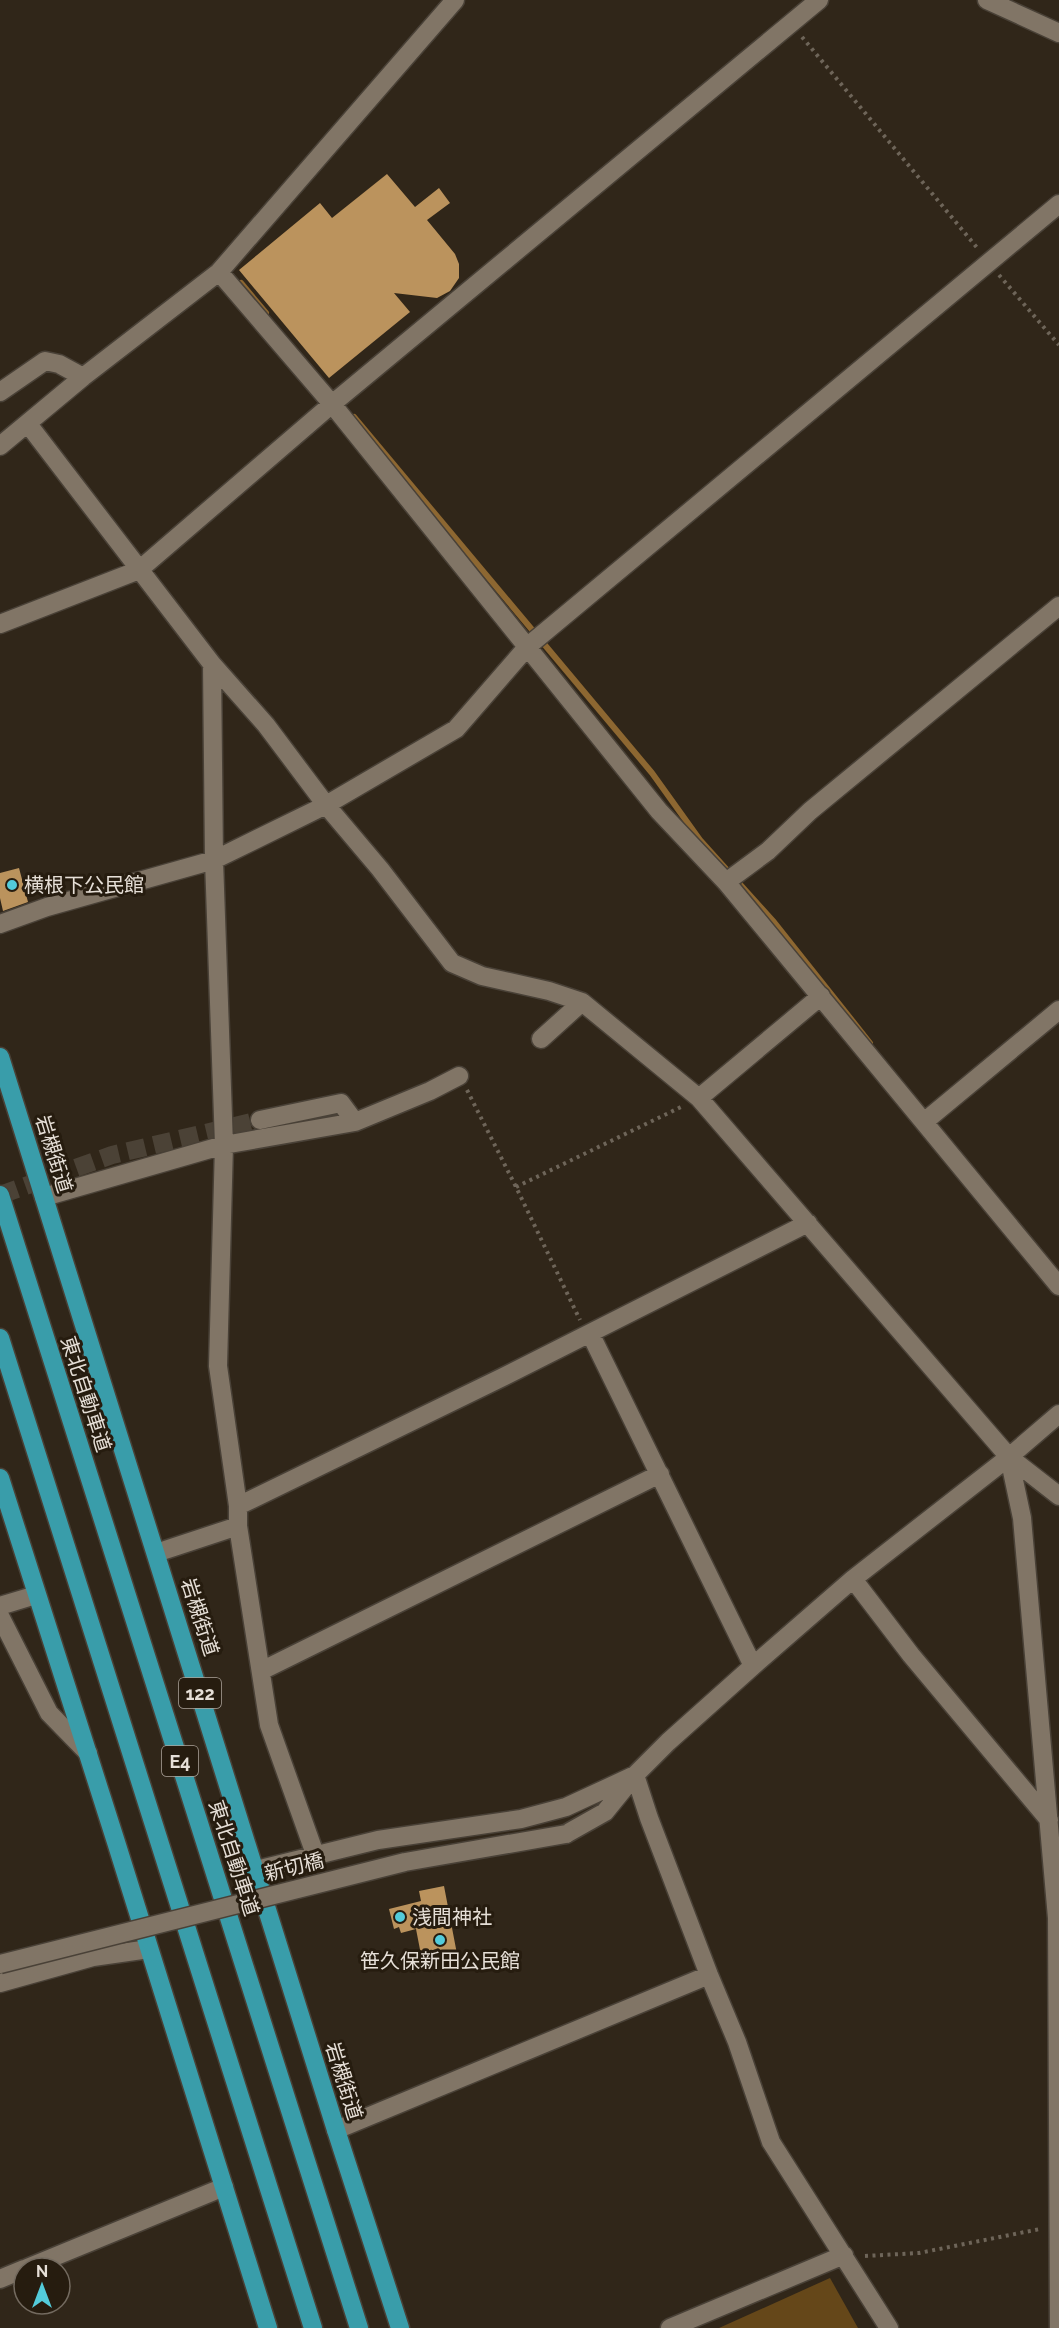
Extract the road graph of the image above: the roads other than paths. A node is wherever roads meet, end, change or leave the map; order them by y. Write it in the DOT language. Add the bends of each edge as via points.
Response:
graph roads {
  1 [pos="454,0"];
  2 [pos="819,0"];
  3 [pos="997,2"];
  4 [pos="1059,33"];
  5 [pos="1059,204"];
  6 [pos="219,272"];
  7 [pos="83,377"];
  8 [pos="1,389"];
  9 [pos="332,404"];
  10 [pos="28,424"];
  11 [pos="0,446"];
  12 [pos="139,570"];
  13 [pos="1059,606"];
  14 [pos="0,624"];
  15 [pos="528,646"];
  16 [pos="212,664"];
  17 [pos="326,805"];
  18 [pos="214,860"];
  19 [pos="726,882"];
  20 [pos="0,924"];
  21 [pos="821,996"];
  22 [pos="582,1002"];
  23 [pos="1059,1010"];
  24 [pos="541,1039"];
  25 [pos="0,1057"];
  26 [pos="459,1076"];
  27 [pos="699,1098"];
  28 [pos="260,1120"];
  29 [pos="355,1122"];
  30 [pos="924,1122"];
  31 [pos="224,1145"];
  32 [pos="0,1195"];
  33 [pos="44,1197"];
  34 [pos="808,1223"];
  35 [pos="1059,1286"];
  36 [pos="589,1334"];
  37 [pos="0,1338"];
  38 [pos="1059,1414"];
  39 [pos="1009,1457"];
  40 [pos="660,1474"];
  41 [pos="0,1478"];
  42 [pos="1059,1496"];
  43 [pos="238,1506"];
  44 [pos="238,1526"];
  45 [pos="156,1553"];
  46 [pos="853,1579"];
  47 [pos="36,1595"];
  48 [pos="0,1606"];
  49 [pos="0,1616"];
  50 [pos="753,1666"];
  51 [pos="261,1671"];
  52 [pos="88,1753"];
  53 [pos="635,1775"];
  54 [pos="1049,1820"];
  55 [pos="315,1854"];
  56 [pos="256,1870"];
  57 [pos="149,1949"];
  58 [pos="0,1964"];
  59 [pos="709,1975"];
  60 [pos="0,1983"];
  61 [pos="336,2130"];
  62 [pos="224,2187"];
  63 [pos="1059,2226"];
  64 [pos="844,2255"];
  65 [pos="57,2256"];
  66 [pos="268,2328"];
  67 [pos="314,2328"];
  68 [pos="359,2328"];
  69 [pos="400,2328"];
  70 [pos="670,2328"];
  71 [pos="889,2328"];
  72 [pos="1059,2328"];
  1 -- 6 [label="street"];
  2 -- 9 [label="street"];
  3 -- 4 [label="street"];
  5 -- 15 [label="street"];
  6 -- 7 [label="street"];
  6 -- 9 [label="street"];
  7 -- 8 [label="street" via="59,364 45,362"];
  7 -- 10 [label="street"];
  9 -- 12 [label="street"];
  9 -- 15 [label="street"];
  10 -- 11 [label="street"];
  10 -- 12 [label="street"];
  12 -- 14 [label="street"];
  12 -- 16 [label="street"];
  13 -- 19 [label="street"];
  15 -- 17 [label="street" via="456,729"];
  15 -- 19 [label="street" via="659,811"];
  16 -- 17 [label="street" via="266,725"];
  16 -- 18 [label="street"];
  17 -- 18 [label="street"];
  17 -- 22 [label="street" via="452,963 482,976"];
  18 -- 20 [label="street"];
  18 -- 31 [label="street"];
  19 -- 21 [label="street"];
  21 -- 27 [label="street"];
  21 -- 30 [label="street"];
  22 -- 24 [label="street"];
  22 -- 27 [label="street"];
  23 -- 30 [label="street"];
  25 -- 33 [label="highway, 岩槻街道 / 122"];
  26 -- 29 [label="street"];
  27 -- 34 [label="street"];
  28 -- 29 [label="street" via="341,1103"];
  29 -- 31 [label="street"];
  30 -- 35 [label="street"];
  31 -- 33 [label="street"];
  31 -- 43 [label="street" via="218,1366"];
  32 -- 68 [label="highway, 東北自動車道 / E4"];
  33 -- 45 [label="highway, 岩槻街道 / 122"];
  34 -- 36 [label="street"];
  34 -- 39 [label="street"];
  36 -- 40 [label="street"];
  36 -- 43 [label="street"];
  37 -- 67 [label="highway, E4"];
  38 -- 39 [label="street"];
  39 -- 42 [label="street"];
  39 -- 46 [label="street"];
  39 -- 54 [label="street" via="1023,1518"];
  40 -- 50 [label="street"];
  40 -- 51 [label="street"];
  41 -- 47 [label="highway"];
  43 -- 44 [label="street"];
  44 -- 45 [label="street"];
  44 -- 51 [label="street"];
  45 -- 56 [label="highway, 岩槻街道 / 122"];
  46 -- 50 [label="street"];
  46 -- 54 [label="street"];
  47 -- 48 [label="street"];
  47 -- 52 [label="highway"];
  49 -- 52 [label="street" via="50,1713"];
  50 -- 53 [label="street"];
  51 -- 55 [label="street" via="269,1725"];
  52 -- 57 [label="highway"];
  53 -- 55 [label="street" via="566,1807 521,1819 378,1840"];
  53 -- 58 [label="street, 新切橋, bridge" via="605,1812 566,1834 405,1862"];
  53 -- 59 [label="street"];
  54 -- 63 [label="street" via="1057,1918"];
  55 -- 56 [label="street"];
  56 -- 61 [label="highway, 岩槻街道 / 122"];
  57 -- 60 [label="street" via="93,1957"];
  57 -- 62 [label="highway"];
  59 -- 61 [label="street"];
  59 -- 64 [label="street" via="771,2142"];
  61 -- 69 [label="highway, 岩槻街道 / 122"];
  62 -- 65 [label="street"];
  62 -- 66 [label="highway"];
  63 -- 72 [label="street"];
  64 -- 70 [label="street"];
  64 -- 71 [label="street"];
}
